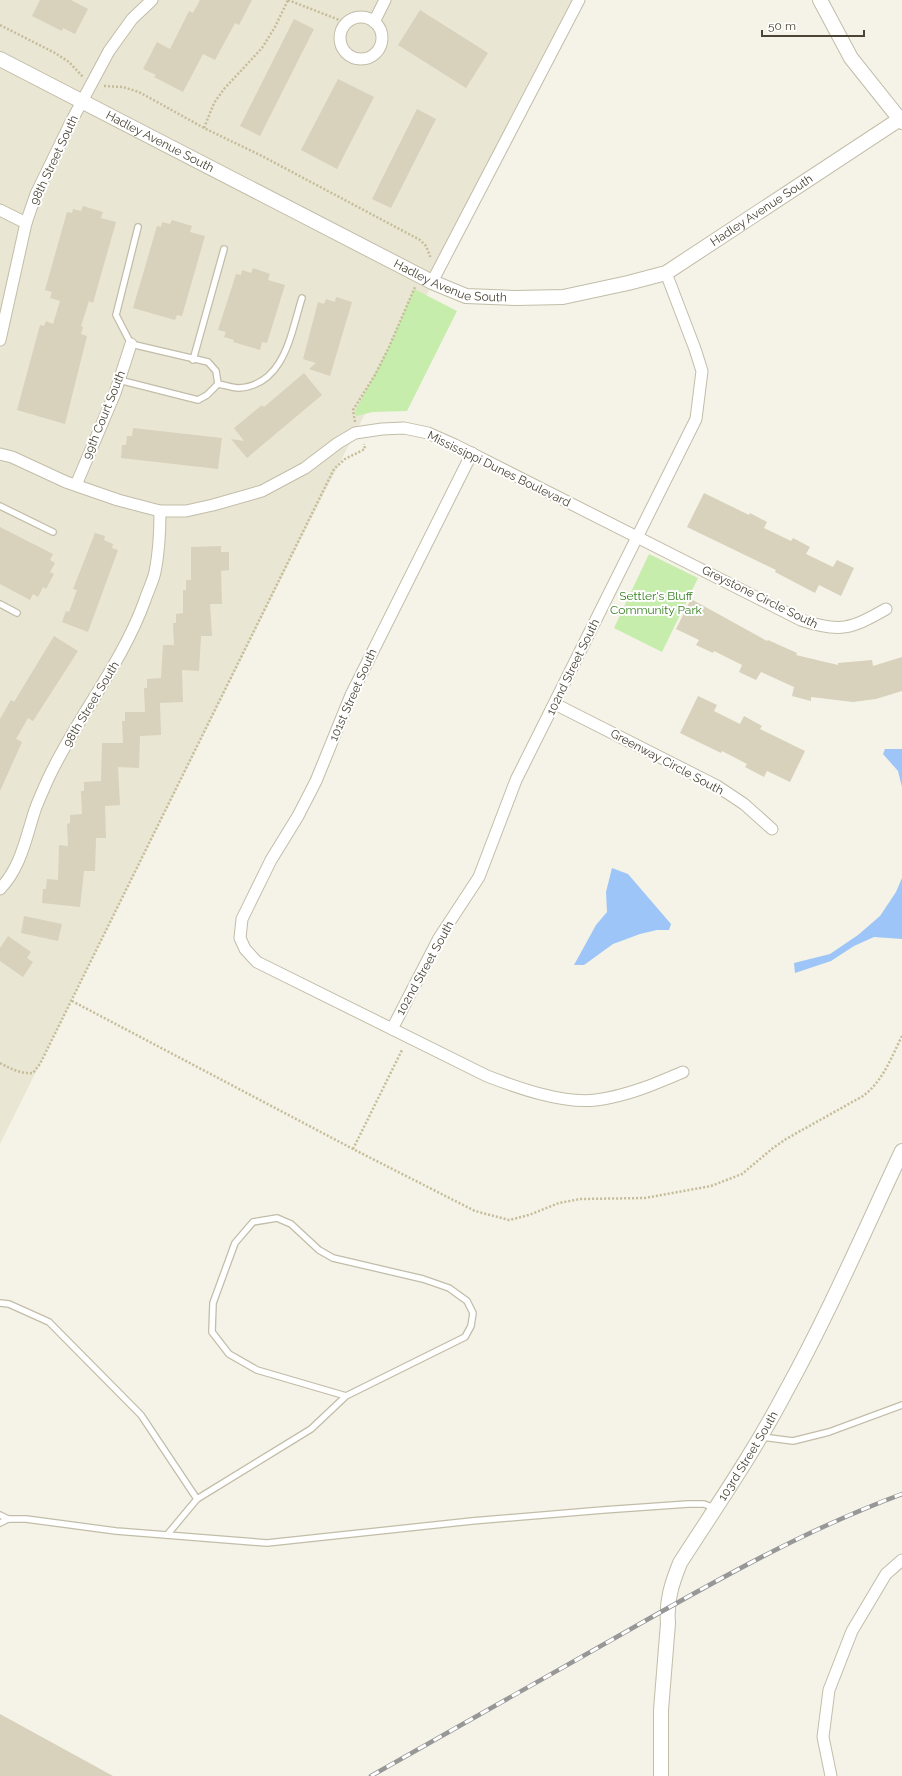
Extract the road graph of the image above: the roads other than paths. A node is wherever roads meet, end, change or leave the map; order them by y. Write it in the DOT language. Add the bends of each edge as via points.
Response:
graph roads {
  1 [pos="152,0"];
  2 [pos="385,0"];
  3 [pos="579,0"];
  4 [pos="820,0"];
  5 [pos="374,22"];
  6 [pos="0,58"];
  7 [pos="82,101"];
  8 [pos="901,120"];
  9 [pos="0,210"];
  10 [pos="26,223"];
  11 [pos="138,227"];
  12 [pos="224,249"];
  13 [pos="666,273"];
  14 [pos="426,279"];
  15 [pos="302,298"];
  16 [pos="0,340"];
  17 [pos="131,344"];
  18 [pos="194,360"];
  19 [pos="119,380"];
  20 [pos="218,384"];
  21 [pos="472,453"];
  22 [pos="0,454"];
  23 [pos="76,485"];
  24 [pos="0,506"];
  25 [pos="160,511"];
  26 [pos="53,532"];
  27 [pos="637,536"];
  28 [pos="0,604"];
  29 [pos="886,609"];
  30 [pos="17,613"];
  31 [pos="555,704"];
  32 [pos="772,829"];
  33 [pos="0,889"];
  34 [pos="392,1029"];
  35 [pos="683,1072"];
  36 [pos="902,1151"];
  37 [pos="0,1303"];
  38 [pos="346,1396"];
  39 [pos="902,1405"];
  40 [pos="760,1437"];
  41 [pos="197,1499"];
  42 [pos="715,1508"];
  43 [pos="0,1515"];
  44 [pos="8,1519"];
  45 [pos="0,1523"];
  46 [pos="168,1535"];
  47 [pos="902,1560"];
  48 [pos="661,1776"];
  49 [pos="831,1776"];
  1 -- 7 [label="street, 98th Street South" via="120,34"];
  2 -- 5 [label="street"];
  3 -- 14 [label="street"];
  4 -- 8 [label="street" via="851,58"];
  5 -- 5 [label="street" via="367,18 358,18 347,23 340,35 343,49 349,55 362,59 376,53 382,41 381,33"];
  6 -- 7 [label="street, Hadley Avenue South"];
  7 -- 10 [label="street, 98th Street South" via="36,194"];
  7 -- 14 [label="street, Hadley Avenue South"];
  8 -- 13 [label="street, Hadley Avenue South"];
  9 -- 10 [label="street"];
  10 -- 16 [label="street, 98th Street South"];
  11 -- 17 [label="lane" via="116,316"];
  12 -- 18 [label="lane"];
  13 -- 14 [label="street, Hadley Avenue South" via="628,284 563,297 466,296"];
  13 -- 27 [label="street, 102nd Street South" via="702,371 696,419"];
  15 -- 20 [label="lane" via="284,357 277,368 254,385 238,388"];
  17 -- 18 [label="lane"];
  17 -- 19 [label="street, 99th Court South"];
  18 -- 20 [label="lane" via="208,362 216,371"];
  19 -- 20 [label="lane" via="198,400"];
  19 -- 23 [label="street, 99th Court South"];
  21 -- 25 [label="street, Mississippi Dunes Boulevard" via="428,433 404,428 360,432 338,443 305,468 262,491 186,511"];
  21 -- 27 [label="street, Mississippi Dunes Boulevard"];
  21 -- 34 [label="street, 101st Street South" via="351,695 316,781 271,860 242,919 240,938 245,949 257,962"];
  22 -- 23 [label="street, Mississippi Dunes Boulevard"];
  23 -- 25 [label="street, Mississippi Dunes Boulevard"];
  24 -- 26 [label="lane"];
  25 -- 33 [label="street, 98th Street South" via="160,537 155,573 136,626 49,778 36,807 23,850 10,879"];
  27 -- 29 [label="street, Greystone Circle South" via="801,620 823,627 842,628 860,624"];
  27 -- 31 [label="street, 102nd Street South"];
  28 -- 30 [label="lane"];
  31 -- 32 [label="street, Greenway Circle South" via="716,786 744,804"];
  31 -- 34 [label="street, 102nd Street South" via="516,780 479,877 439,938"];
  34 -- 35 [label="street" via="487,1076 522,1089 564,1098 595,1100 635,1092"];
  36 -- 40 [label="street, 103rd Street South" via="809,1348"];
  37 -- 41 [label="lane" via="9,1304 49,1322 141,1415"];
  38 -- 38 [label="lane" via="465,1337 471,1326 473,1313 467,1301 449,1288 423,1279 334,1258 319,1250 291,1224 277,1218 253,1222 235,1243 213,1303 212,1332 229,1354 257,1370"];
  38 -- 41 [label="lane" via="311,1428"];
  39 -- 40 [label="lane" via="829,1432 793,1441"];
  40 -- 42 [label="street, 103rd Street South"];
  41 -- 46 [label="lane"];
  42 -- 46 [label="lane" via="704,1504 688,1504 611,1509 267,1543"];
  42 -- 48 [label="street, 103rd Street South" via="680,1563 666,1609 668,1623 661,1710"];
  43 -- 44 [label="lane"];
  44 -- 45 [label="lane"];
  44 -- 46 [label="lane"];
  47 -- 49 [label="street" via="886,1574 852,1631 829,1690 822,1737"];
}
